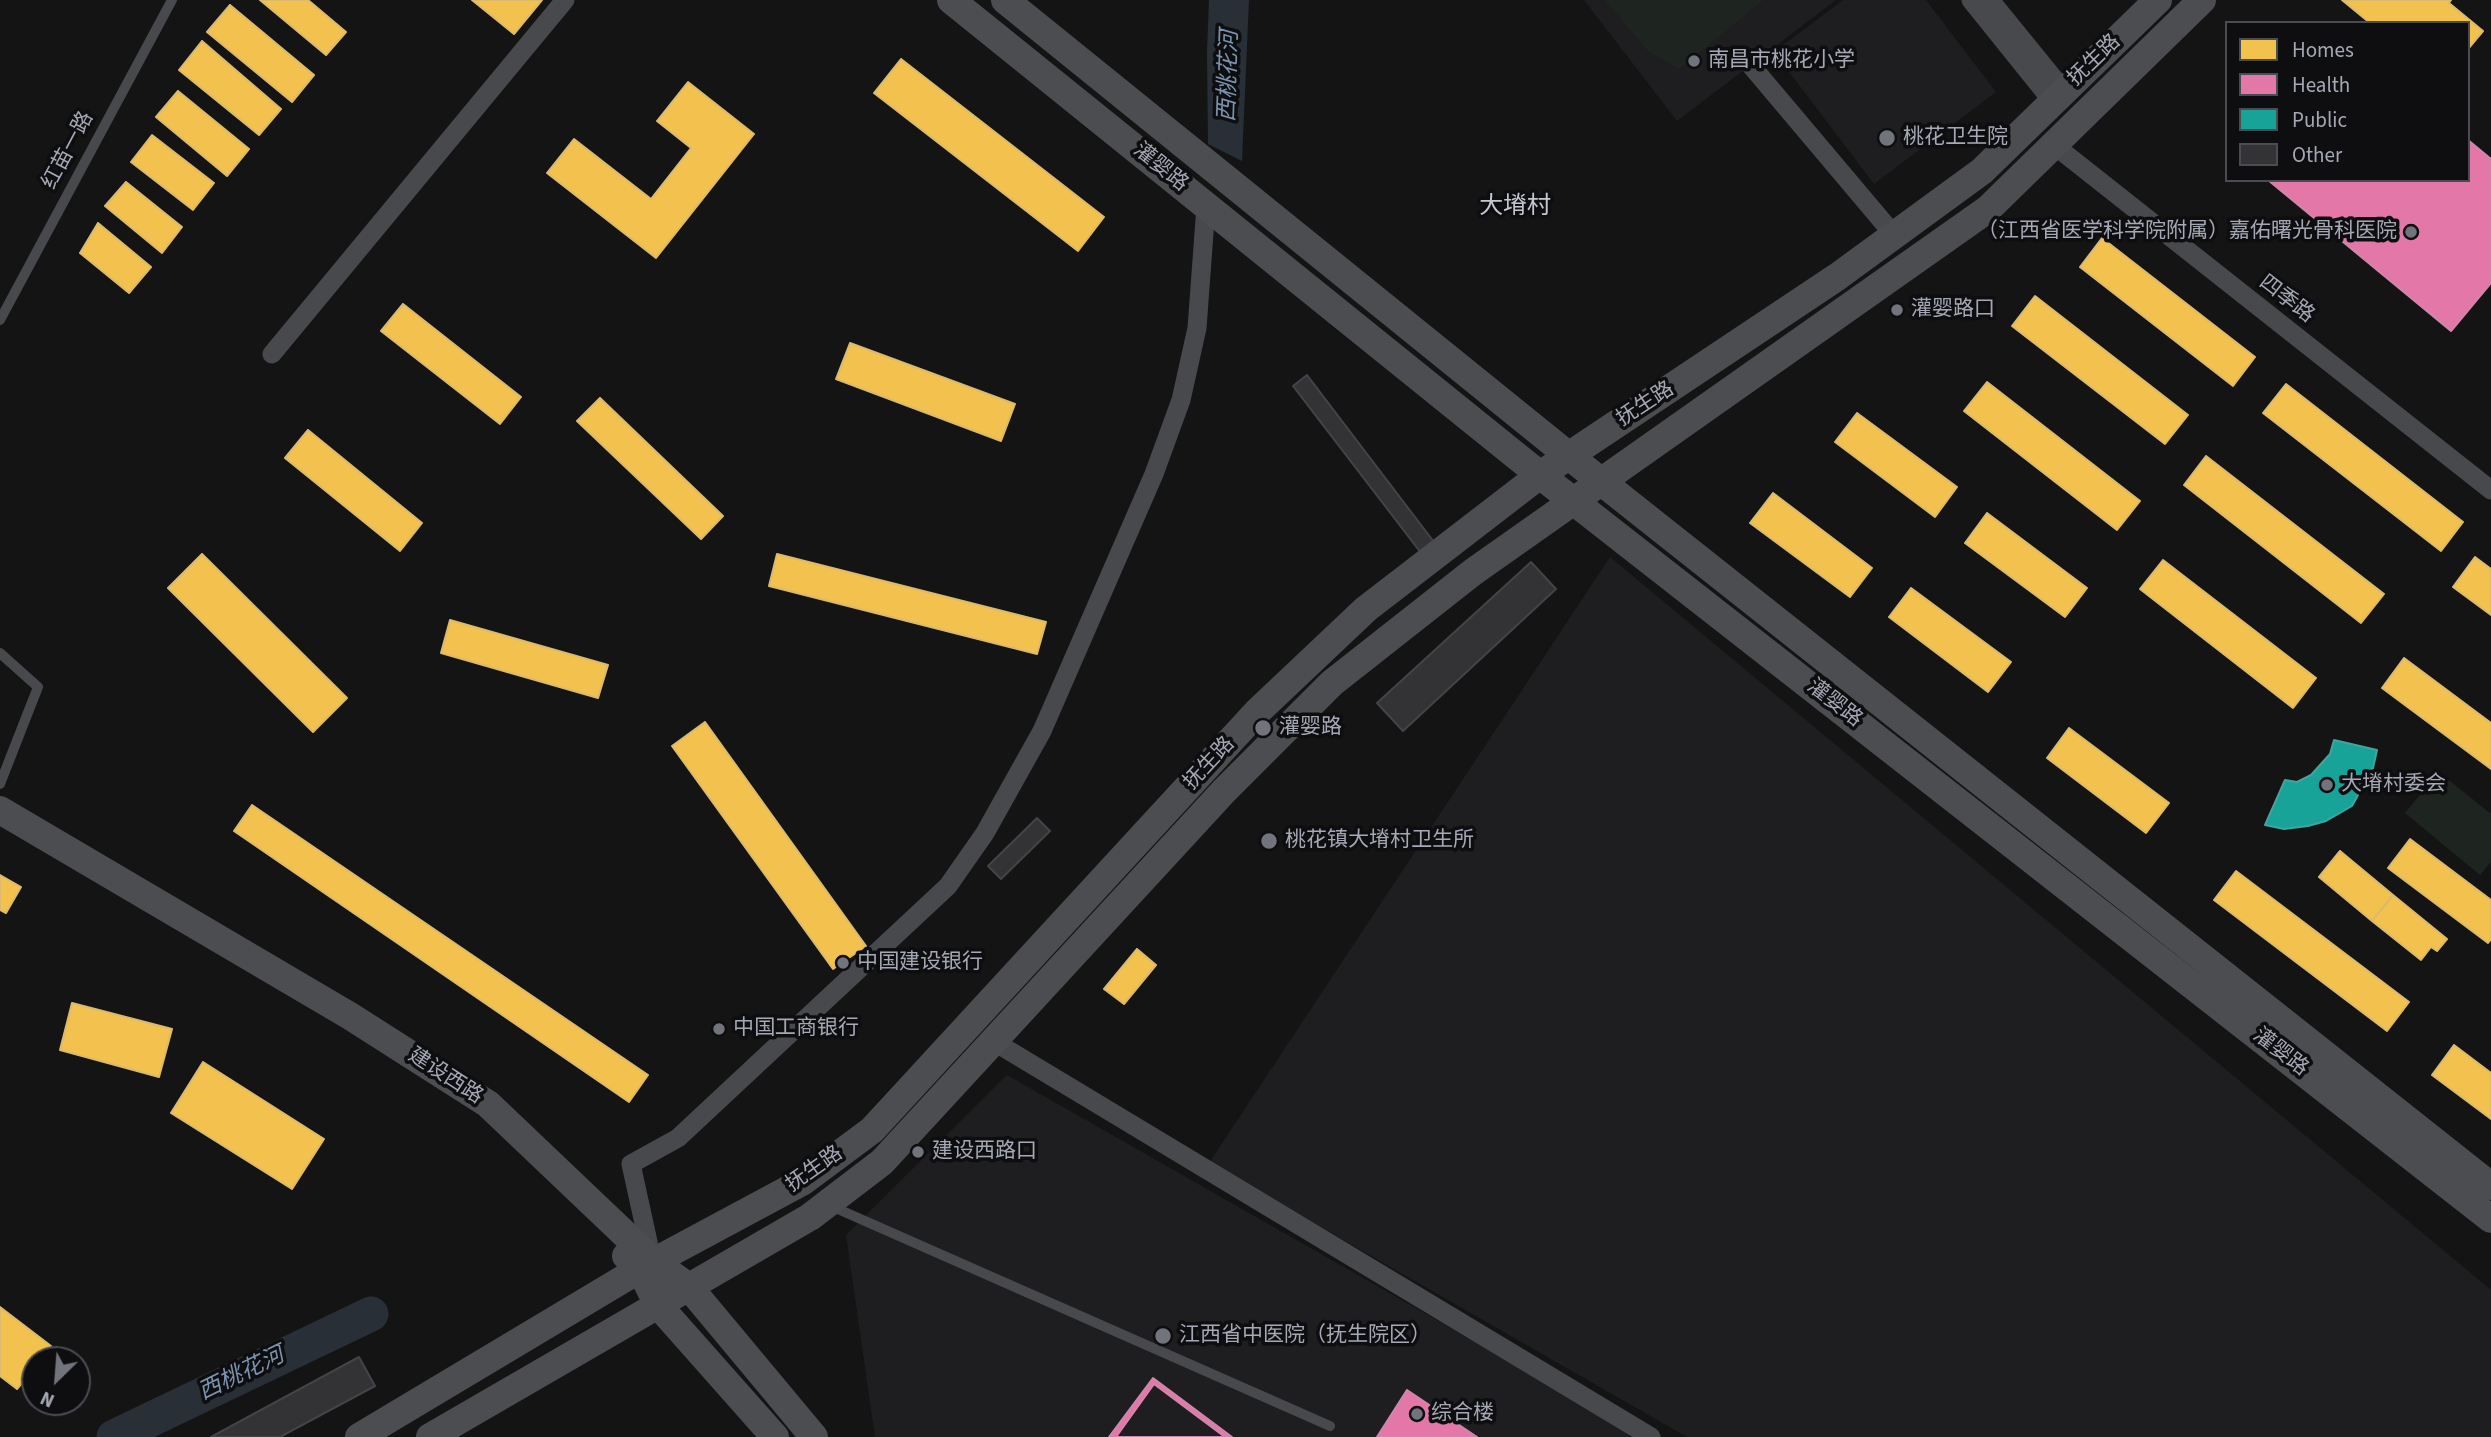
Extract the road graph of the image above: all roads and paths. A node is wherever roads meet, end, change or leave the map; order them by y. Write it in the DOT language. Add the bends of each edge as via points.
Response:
graph roads {
  1 [pos="172,0"];
  2 [pos="565,0"];
  3 [pos="951,0"];
  4 [pos="1005,0"];
  5 [pos="1971,0"];
  6 [pos="1990,0"];
  7 [pos="2158,0"];
  8 [pos="2202,0"];
  9 [pos="1743,56"];
  10 [pos="2059,97"];
  11 [pos="2054,145"];
  12 [pos="1206,206"];
  13 [pos="1894,235"];
  14 [pos="0,320"];
  15 [pos="272,354"];
  16 [pos="1569,456"];
  17 [pos="1540,475"];
  18 [pos="1601,480"];
  19 [pos="2491,490"];
  20 [pos="1573,500"];
  21 [pos="0,653"];
  22 [pos="0,784"];
  23 [pos="0,810"];
  24 [pos="0,823"];
  25 [pos="993,1041"];
  26 [pos="2491,1186"];
  27 [pos="827,1204"];
  28 [pos="2491,1219"];
  29 [pos="646,1265"];
  30 [pos="689,1287"];
  31 [pos="658,1305"];
  32 [pos="1330,1426"];
  33 [pos="359,1437"];
  34 [pos="430,1437"];
  35 [pos="775,1437"];
  36 [pos="814,1437"];
  37 [pos="1651,1437"];
  1 -- 14 [label="lane, 红苗一路"];
  2 -- 15 [label="street"];
  3 -- 12 [label="main road, 灌婴路"];
  4 -- 16 [label="main road, 灌婴路"];
  5 -- 10 [label="street"];
  6 -- 10 [label="street"];
  7 -- 10 [label="main road, 抚生路"];
  8 -- 11 [label="main road, 抚生路"];
  9 -- 13 [label="street"];
  10 -- 13 [label="main road, 抚生路" via="1982,172"];
  11 -- 18 [label="main road, 抚生路" via="1988,209"];
  11 -- 19 [label="street, 四季路"];
  12 -- 17 [label="main road, 灌婴路"];
  12 -- 29 [label="street" via="1196,328 1181,400 1154,474 1042,731 985,833 948,886 678,1138 631,1164"];
  13 -- 16 [label="main road, 抚生路"];
  16 -- 17 [label="main road, 抚生路"];
  16 -- 18 [label="main road, 灌婴路"];
  17 -- 20 [label="main road, 灌婴路"];
  17 -- 29 [label="main road, 抚生路" via="1366,610 1257,712 872,1130 802,1182"];
  18 -- 20 [label="main road, 抚生路"];
  18 -- 26 [label="main road, 灌婴路"];
  20 -- 25 [label="main road, 抚生路" via="1332,683 1224,791"];
  20 -- 28 [label="main road, 灌婴路"];
  21 -- 22 [label="lane" via="37,687"];
  23 -- 29 [label="main road, 建设西路" via="350,1016 488,1104"];
  24 -- 29 [label="main road, 建设西路" via="479,1115"];
  25 -- 27 [label="main road, 抚生路" via="882,1162"];
  25 -- 37 [label="street"];
  27 -- 30 [label="main road, 抚生路"];
  27 -- 32 [label="lane"];
  29 -- 30 [label="main road, 建设西路"];
  29 -- 31 [label="main road, 建设西路"];
  29 -- 33 [label="main road, 抚生路"];
  30 -- 31 [label="main road, 抚生路"];
  30 -- 36 [label="main road, 建设西路"];
  31 -- 34 [label="main road, 抚生路"];
  31 -- 35 [label="main road, 建设西路"];
}
